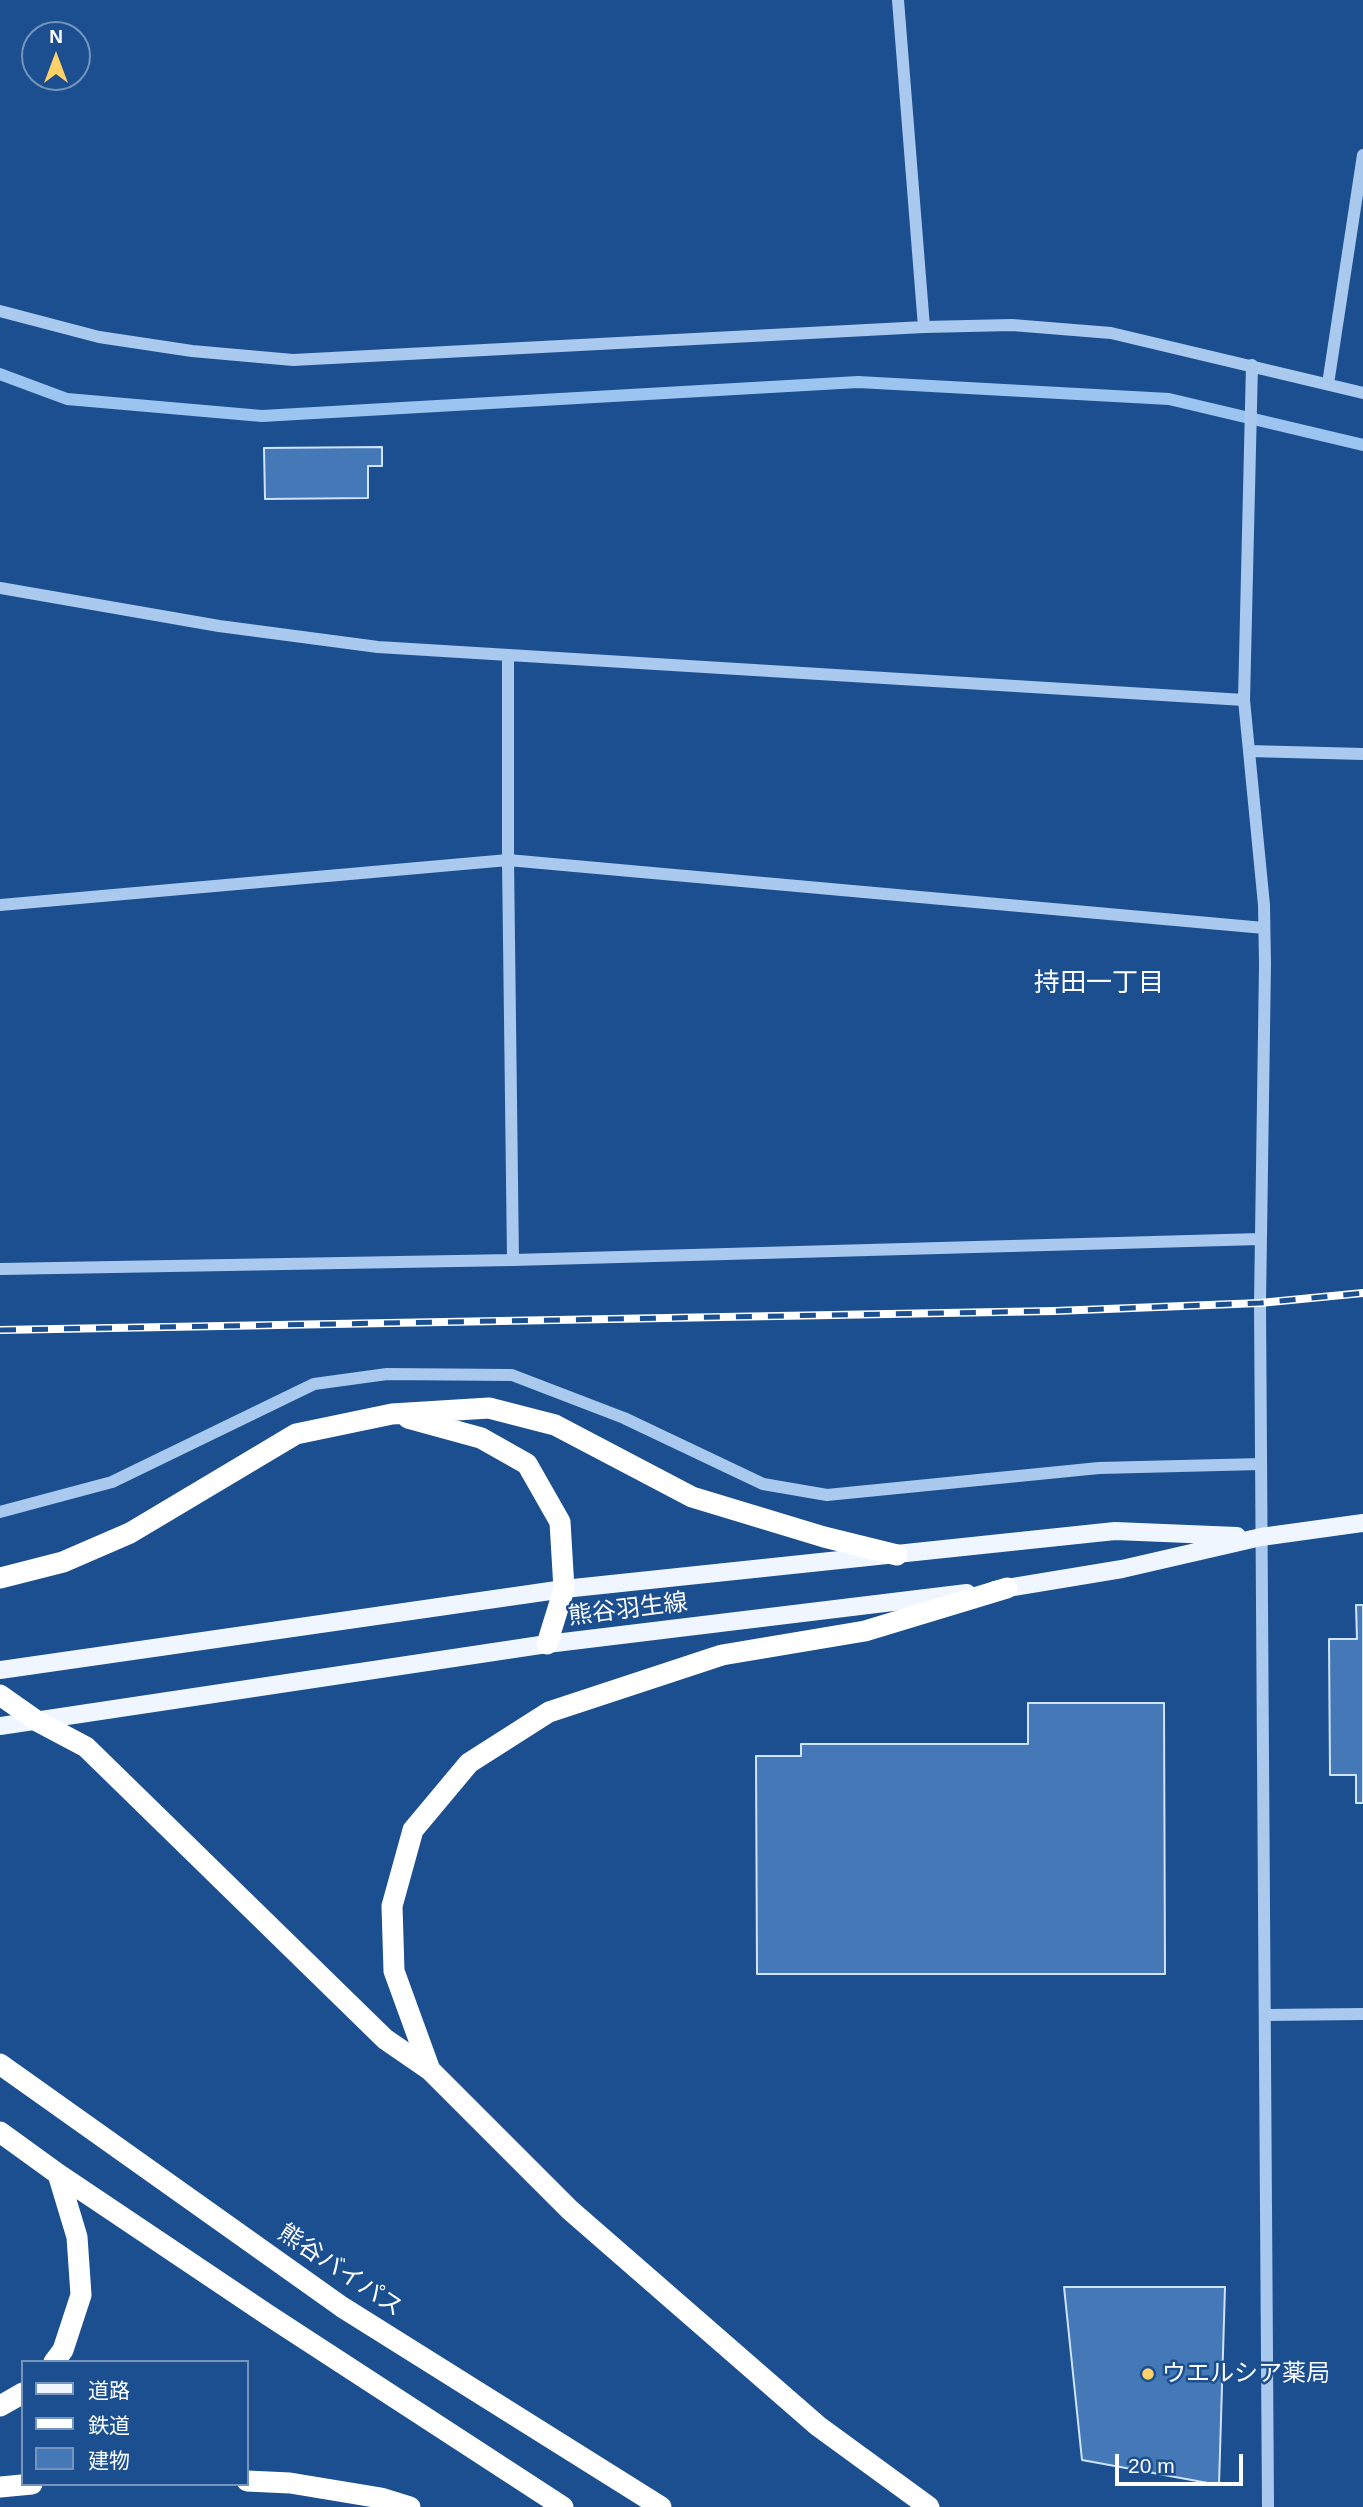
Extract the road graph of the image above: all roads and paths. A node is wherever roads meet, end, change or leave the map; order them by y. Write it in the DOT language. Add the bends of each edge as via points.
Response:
graph roads {
  1 [pos="898,0"];
  2 [pos="1363,155"];
  3 [pos="0,311"];
  4 [pos="924,327"];
  5 [pos="1252,365"];
  6 [pos="1328,384"];
  7 [pos="1363,393"];
  8 [pos="0,588"];
  9 [pos="508,655"];
  10 [pos="1244,700"];
  11 [pos="1249,751"];
  12 [pos="1363,754"];
  13 [pos="508,860"];
  14 [pos="0,905"];
  15 [pos="1264,928"];
  16 [pos="1259,1239"];
  17 [pos="513,1260"];
  18 [pos="0,1269"];
  19 [pos="392,1414"];
  20 [pos="1261,1464"];
  21 [pos="0,1512"];
  22 [pos="1363,1523"];
  23 [pos="1261,1537"];
  24 [pos="897,1555"];
  25 [pos="0,1578"];
  26 [pos="1007,1588"];
  27 [pos="564,1589"];
  28 [pos="547,1644"];
  29 [pos="0,1670"];
  30 [pos="0,1695"];
  31 [pos="37,1721"];
  32 [pos="0,1726"];
  33 [pos="1363,2014"];
  34 [pos="1265,2015"];
  35 [pos="0,2064"];
  36 [pos="430,2070"];
  37 [pos="0,2132"];
  38 [pos="58,2174"];
  39 [pos="56,2360"];
  40 [pos="21,2394"];
  41 [pos="0,2406"];
  42 [pos="248,2481"];
  43 [pos="21,2485"];
  44 [pos="0,2487"];
  45 [pos="410,2507"];
  46 [pos="563,2507"];
  47 [pos="661,2507"];
  48 [pos="929,2507"];
  49 [pos="1268,2507"];
  1 -- 4 [label="street"];
  2 -- 6 [label="street"];
  3 -- 4 [label="street" via="99,337 293,360"];
  4 -- 5 [label="street" via="1012,325 1111,333"];
  5 -- 6 [label="street"];
  5 -- 10 [label="street"];
  6 -- 7 [label="street"];
  8 -- 9 [label="street" via="378,647"];
  9 -- 10 [label="street"];
  9 -- 13 [label="street"];
  10 -- 11 [label="street"];
  11 -- 12 [label="street"];
  11 -- 15 [label="street"];
  13 -- 14 [label="street"];
  13 -- 15 [label="street"];
  13 -- 17 [label="street"];
  15 -- 16 [label="street"];
  16 -- 17 [label="street"];
  16 -- 20 [label="street"];
  17 -- 18 [label="street"];
  19 -- 24 [label="highway" via="489,1408 555,1425 692,1497"];
  19 -- 25 [label="highway" via="296,1434 130,1534 63,1562"];
  19 -- 27 [label="highway" via="481,1438 527,1464 560,1522"];
  20 -- 21 [label="street" via="1099,1468 827,1495 764,1484 624,1419 512,1375 387,1374 314,1384 112,1482"];
  20 -- 23 [label="street"];
  22 -- 23 [label="main road, 熊谷羽生線"];
  23 -- 24 [label="main road, 熊谷羽生線" via="1115,1531"];
  23 -- 26 [label="main road, 熊谷羽生線" via="1122,1569"];
  23 -- 34 [label="street"];
  24 -- 27 [label="main road, 熊谷羽生線"];
  26 -- 28 [label="main road, 熊谷羽生線"];
  26 -- 36 [label="highway" via="865,1631 722,1656 549,1712 469,1763 413,1830 392,1906 394,1972"];
  27 -- 28 [label="highway"];
  27 -- 29 [label="main road, 熊谷羽生線"];
  28 -- 31 [label="main road, 熊谷羽生線"];
  30 -- 31 [label="highway"];
  31 -- 32 [label="main road, 熊谷羽生線"];
  31 -- 36 [label="highway" via="86,1747 385,2039"];
  33 -- 34 [label="street"];
  34 -- 49 [label="street"];
  35 -- 47 [label="highway, 熊谷バイパス" via="342,2306"];
  36 -- 48 [label="highway" via="570,2210 818,2426"];
  37 -- 38 [label="highway"];
  38 -- 39 [label="highway" via="77,2237 81,2295"];
  38 -- 46 [label="highway"];
  40 -- 41 [label="highway"];
  42 -- 45 [label="highway" via="290,2483"];
  43 -- 44 [label="highway"];
}
